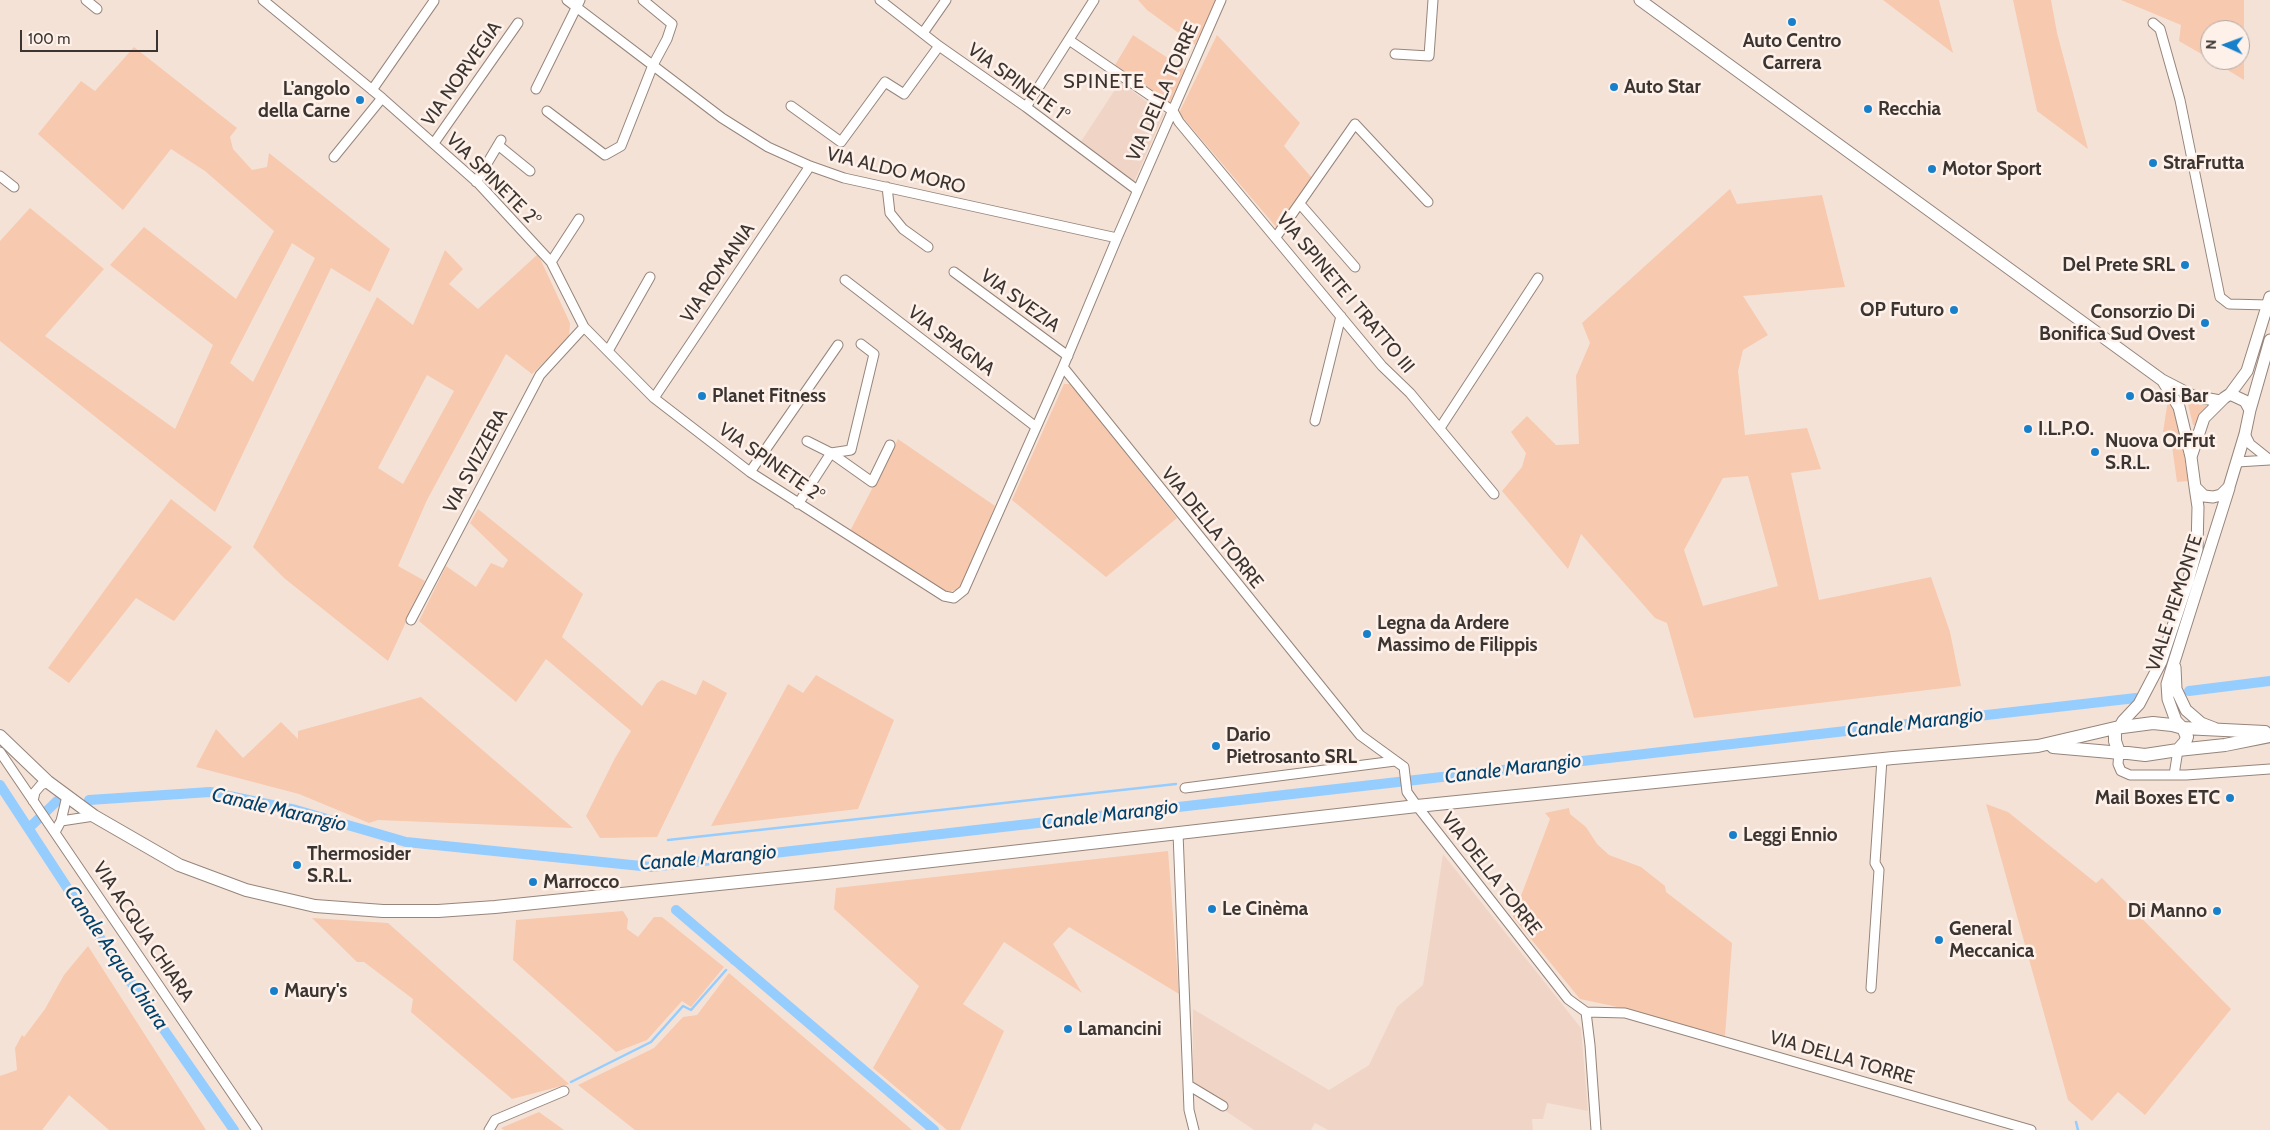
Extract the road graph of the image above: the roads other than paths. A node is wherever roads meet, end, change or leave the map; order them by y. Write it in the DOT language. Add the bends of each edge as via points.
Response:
graph roads {
  1 [pos="86,0"];
  2 [pos="263,0"];
  3 [pos="567,0"];
  4 [pos="643,0"];
  5 [pos="880,0"];
  6 [pos="946,0"];
  7 [pos="1094,0"];
  8 [pos="1220,0"];
  9 [pos="1433,0"];
  10 [pos="1640,0"];
  11 [pos="434,1"];
  12 [pos="578,4"];
  13 [pos="97,9"];
  14 [pos="518,23"];
  15 [pos="2153,23"];
  16 [pos="923,33"];
  17 [pos="1069,40"];
  18 [pos="939,46"];
  19 [pos="1395,54"];
  20 [pos="653,64"];
  21 [pos="536,89"];
  22 [pos="372,90"];
  23 [pos="382,98"];
  24 [pos="791,106"];
  25 [pos="1026,107"];
  26 [pos="547,111"];
  27 [pos="1173,111"];
  28 [pos="434,143"];
  29 [pos="334,158"];
  30 [pos="810,166"];
  31 [pos="530,171"];
  32 [pos="0,176"];
  33 [pos="476,182"];
  34 [pos="14,187"];
  35 [pos="887,187"];
  36 [pos="1137,190"];
  37 [pos="1428,202"];
  38 [pos="1300,204"];
  39 [pos="580,218"];
  40 [pos="1276,236"];
  41 [pos="1116,238"];
  42 [pos="928,247"];
  43 [pos="551,262"];
  44 [pos="1355,266"];
  45 [pos="954,272"];
  46 [pos="650,277"];
  47 [pos="1538,278"];
  48 [pos="845,280"];
  49 [pos="2269,301"];
  50 [pos="1341,316"];
  51 [pos="584,327"];
  52 [pos="2270,340"];
  53 [pos="860,344"];
  54 [pos="838,345"];
  55 [pos="608,351"];
  56 [pos="1068,356"];
  57 [pos="1063,367"];
  58 [pos="2162,380"];
  59 [pos="2230,394"];
  60 [pos="654,398"];
  61 [pos="2220,401"];
  62 [pos="2250,410"];
  63 [pos="1315,421"];
  64 [pos="1036,427"];
  65 [pos="1440,428"];
  66 [pos="2245,434"];
  67 [pos="807,441"];
  68 [pos="890,445"];
  69 [pos="831,453"];
  70 [pos="2191,457"];
  71 [pos="2270,460"];
  72 [pos="2237,462"];
  73 [pos="750,472"];
  74 [pos="2195,487"];
  75 [pos="2229,487"];
  76 [pos="1494,494"];
  77 [pos="798,504"];
  78 [pos="411,620"];
  79 [pos="2175,659"];
  80 [pos="2117,728"];
  81 [pos="2183,728"];
  82 [pos="2215,729"];
  83 [pos="2270,732"];
  84 [pos="0,736"];
  85 [pos="2270,736"];
  86 [pos="2038,746"];
  87 [pos="2178,750"];
  88 [pos="0,752"];
  89 [pos="2119,753"];
  90 [pos="1882,759"];
  91 [pos="1395,761"];
  92 [pos="2270,769"];
  93 [pos="2174,775"];
  94 [pos="48,782"];
  95 [pos="1185,788"];
  96 [pos="33,801"];
  97 [pos="74,801"];
  98 [pos="1417,806"];
  99 [pos="94,816"];
  100 [pos="60,821"];
  101 [pos="55,832"];
  102 [pos="1178,833"];
  103 [pos="1871,988"];
  104 [pos="1586,1012"];
  105 [pos="1188,1085"];
  106 [pos="564,1091"];
  107 [pos="1223,1106"];
  108 [pos="257,1130"];
  109 [pos="489,1130"];
  110 [pos="1194,1130"];
  111 [pos="1596,1130"];
  112 [pos="2031,1130"];
  1 -- 13 [label="street"];
  2 -- 22 [label="street, VIA SPINETE 2°"];
  3 -- 12 [label="street, VIA ALDO MORO"];
  4 -- 20 [label="street" via="672,24"];
  5 -- 16 [label="street, VIA SPINETE 1°"];
  6 -- 16 [label="street"];
  7 -- 17 [label="street"];
  8 -- 27 [label="street, VIA DELLA TORRE"];
  9 -- 19 [label="street" via="1429,56"];
  10 -- 58 [label="street"];
  11 -- 22 [label="street"];
  12 -- 20 [label="street, VIA ALDO MORO"];
  12 -- 21 [label="street"];
  14 -- 28 [label="street, VIA NORVEGIA"];
  15 -- 49 [label="street" via="2160,29 2180,100 2220,297 2229,304"];
  16 -- 18 [label="street, VIA SPINETE 1°"];
  17 -- 25 [label="street"];
  17 -- 27 [label="street"];
  18 -- 24 [label="street" via="904,94 885,82 841,142"];
  18 -- 25 [label="street, VIA SPINETE 1°"];
  20 -- 26 [label="street" via="621,146 605,155"];
  20 -- 30 [label="street, VIA ALDO MORO" via="722,118 768,147"];
  22 -- 23 [label="street, VIA SPINETE 2°"];
  23 -- 28 [label="street, VIA SPINETE 2°"];
  23 -- 29 [label="street"];
  25 -- 36 [label="street, VIA SPINETE 1°"];
  27 -- 36 [label="street, VIA DELLA TORRE"];
  27 -- 40 [label="street, VIA SPINETE I TRATTO III"];
  28 -- 33 [label="street, VIA SPINETE 2°"];
  30 -- 35 [label="street, VIA ALDO MORO" via="844,178"];
  30 -- 60 [label="street, VIA ROMANIA"];
  31 -- 33 [label="street" via="499,142"];
  32 -- 34 [label="street"];
  33 -- 43 [label="street, VIA SPINETE 2°"];
  35 -- 41 [label="street, VIA ALDO MORO"];
  35 -- 42 [label="street" via="890,213 903,229"];
  36 -- 41 [label="street, VIA DELLA TORRE"];
  37 -- 38 [label="street" via="1355,124"];
  38 -- 40 [label="street"];
  38 -- 44 [label="street"];
  39 -- 43 [label="street"];
  40 -- 50 [label="street, VIA SPINETE I TRATTO III"];
  41 -- 56 [label="street, VIA DELLA TORRE"];
  43 -- 51 [label="street, VIA SPINETE 2°"];
  45 -- 56 [label="street, VIA SVEZIA"];
  46 -- 55 [label="street"];
  47 -- 65 [label="street"];
  48 -- 64 [label="street, VIA SPAGNA"];
  49 -- 59 [label="street, VIALE PIEMONTE" via="2246,371"];
  50 -- 63 [label="street"];
  50 -- 65 [label="street, VIA SPINETE I TRATTO III"];
  51 -- 55 [label="street, VIA SPINETE 2°"];
  51 -- 78 [label="street, VIA SVIZZERA" via="540,375"];
  52 -- 62 [label="street, VIALE PIEMONTE"];
  53 -- 69 [label="street" via="874,354 851,450"];
  54 -- 73 [label="street"];
  55 -- 60 [label="street, VIA SPINETE 2°"];
  56 -- 57 [label="street, VIA DELLA TORRE"];
  57 -- 64 [label="street, VIA SPINETE 2°"];
  57 -- 91 [label="street, VIA DELLA TORRE" via="1360,735"];
  58 -- 61 [label="street" via="2193,396"];
  58 -- 70 [label="street" via="2179,407"];
  59 -- 61 [label="street, VIALE PIEMONTE"];
  59 -- 62 [label="street" via="2245,400"];
  60 -- 73 [label="street, VIA SPINETE 2°"];
  61 -- 70 [label="street, VIALE PIEMONTE" via="2204,418"];
  62 -- 66 [label="street, VIALE PIEMONTE"];
  64 -- 77 [label="street, VIA SPINETE 2°" via="964,590 954,598 944,596"];
  65 -- 76 [label="street, VIA SPINETE I TRATTO III"];
  66 -- 71 [label="street" via="2250,444"];
  66 -- 72 [label="street, VIALE PIEMONTE"];
  67 -- 69 [label="street"];
  68 -- 69 [label="street" via="872,482"];
  69 -- 77 [label="street"];
  70 -- 74 [label="street, VIALE PIEMONTE"];
  71 -- 72 [label="street"];
  72 -- 75 [label="street, VIALE PIEMONTE"];
  73 -- 77 [label="street, VIA SPINETE 2°"];
  74 -- 75 [label="street" via="2204,496 2213,497 2221,495"];
  74 -- 80 [label="street, VIALE PIEMONTE" via="2197,549 2188,581 2161,662 2139,704"];
  75 -- 79 [label="street, VIALE PIEMONTE"];
  79 -- 81 [label="street, VIALE PIEMONTE" via="2167,684 2168,699 2176,721"];
  79 -- 82 [label="street" via="2176,689 2186,710 2201,723"];
  80 -- 81 [label="main road" via="2153,724"];
  80 -- 86 [label="main road"];
  80 -- 89 [label="main road" via="2114,741"];
  81 -- 82 [label="main road"];
  81 -- 87 [label="main road" via="2185,742"];
  82 -- 83 [label="main road"];
  84 -- 94 [label="main road"];
  85 -- 87 [label="main road"];
  86 -- 89 [label="main road"];
  86 -- 90 [label="main road"];
  87 -- 89 [label="main road" via="2145,755"];
  87 -- 93 [label="street"];
  88 -- 96 [label="street, VIA ACQUA CHIARA"];
  89 -- 93 [label="street" via="2121,771 2130,775"];
  90 -- 98 [label="main road"];
  90 -- 103 [label="street"];
  91 -- 95 [label="street"];
  91 -- 98 [label="street, VIA DELLA TORRE" via="1404,767 1407,792"];
  92 -- 93 [label="street"];
  94 -- 96 [label="street" via="35,792"];
  94 -- 97 [label="main road"];
  96 -- 101 [label="street, VIA ACQUA CHIARA"];
  97 -- 99 [label="main road"];
  97 -- 100 [label="street"];
  98 -- 102 [label="main road"];
  98 -- 104 [label="street, VIA DELLA TORRE" via="1568,999"];
  99 -- 100 [label="street"];
  99 -- 102 [label="main road" via="179,865 246,890 315,906 383,911 495,907"];
  100 -- 101 [label="street"];
  101 -- 108 [label="street, VIA ACQUA CHIARA"];
  102 -- 105 [label="street"];
  104 -- 111 [label="street"];
  104 -- 112 [label="street, VIA DELLA TORRE" via="1624,1013"];
  105 -- 107 [label="street"];
  105 -- 110 [label="street"];
  106 -- 109 [label="street" via="495,1120"];
}
